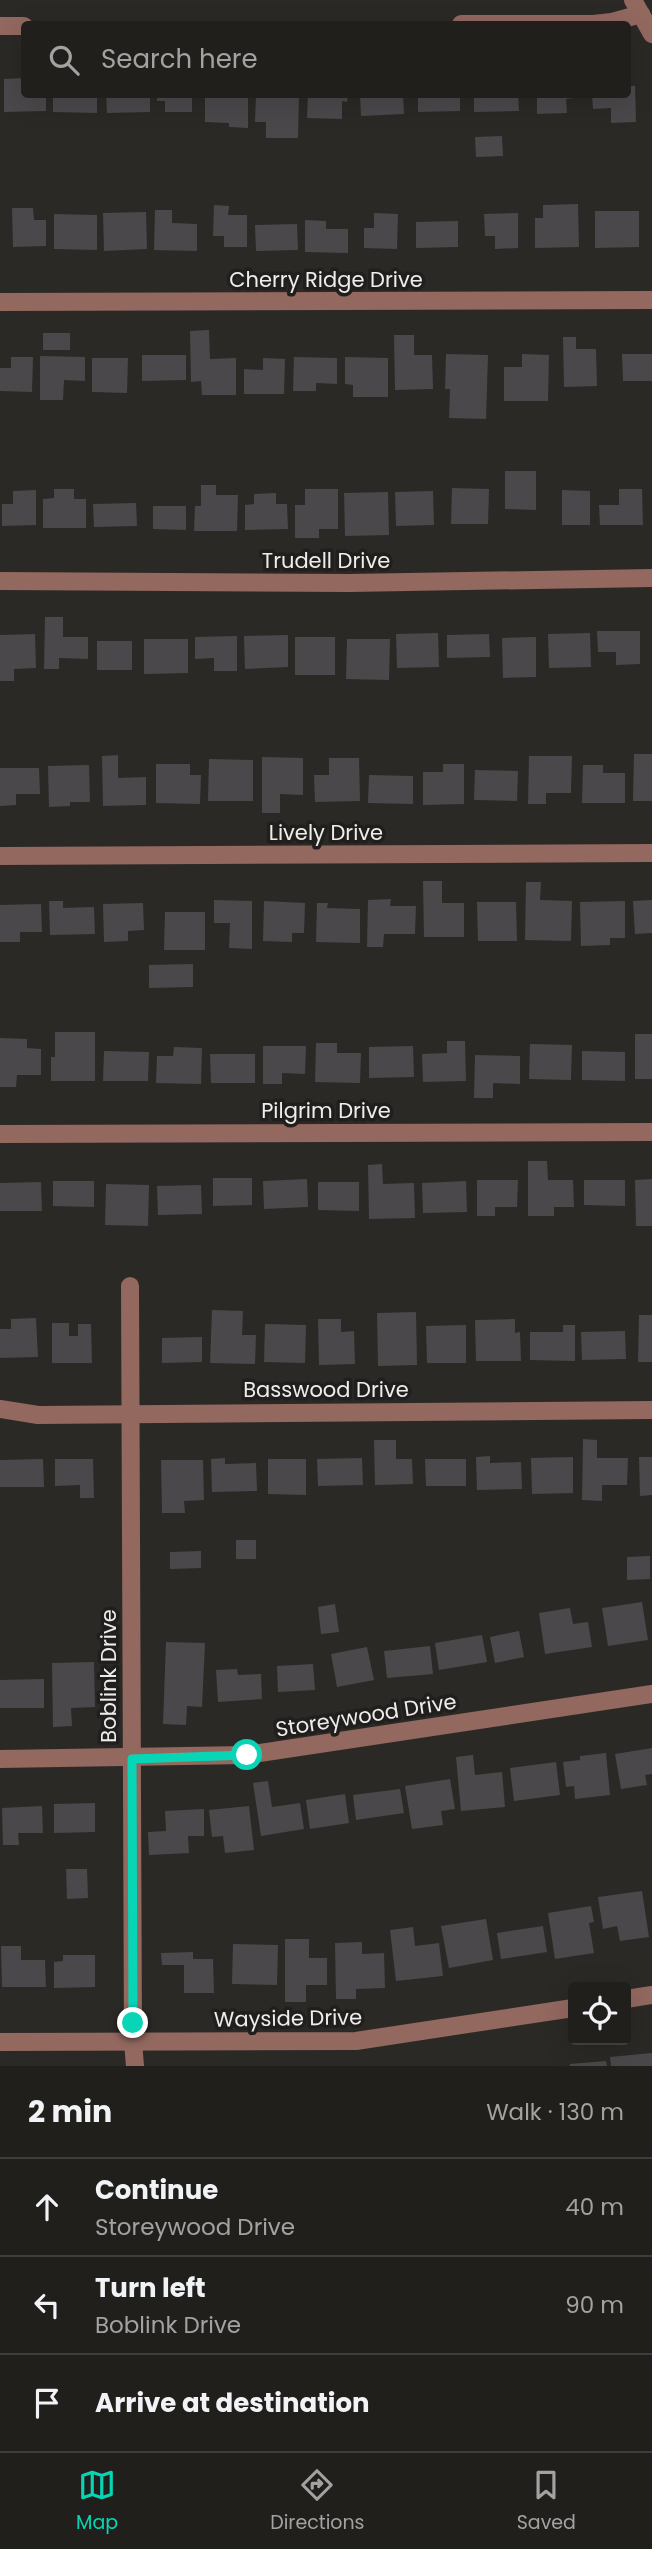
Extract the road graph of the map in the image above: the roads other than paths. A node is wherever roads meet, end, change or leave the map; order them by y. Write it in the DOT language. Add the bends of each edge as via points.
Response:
graph roads {
  1 [pos="644,18"];
  2 [pos="620,21"];
  3 [pos="0,26"];
  4 [pos="21,26"];
  5 [pos="652,300"];
  6 [pos="0,302"];
  7 [pos="652,578"];
  8 [pos="0,581"];
  9 [pos="652,853"];
  10 [pos="0,856"];
  11 [pos="652,1132"];
  12 [pos="0,1134"];
  13 [pos="130,1286"];
  14 [pos="0,1409"];
  15 [pos="652,1410"];
  16 [pos="130,1413"];
  17 [pos="652,1694"];
  18 [pos="0,1759"];
  19 [pos="132,1759"];
  20 [pos="652,1995"];
  21 [pos="631,1998"];
  22 [pos="568,2009"];
  23 [pos="0,2042"];
  24 [pos="133,2042"];
  25 [pos="135,2066"];
  1 -- 2 [label="street"];
  3 -- 4 [label="street"];
  5 -- 6 [label="street, Cherry Ridge Drive"];
  7 -- 8 [label="street, Trudell Drive" via="349,583"];
  9 -- 10 [label="street, Lively Drive"];
  11 -- 12 [label="street, Pilgrim Drive"];
  13 -- 16 [label="street, Boblink Drive"];
  14 -- 16 [label="street, Basswood Drive" via="38,1415"];
  15 -- 16 [label="street, Basswood Drive"];
  16 -- 19 [label="street, Boblink Drive"];
  17 -- 19 [label="street, Storeywood Drive" via="265,1754"];
  18 -- 19 [label="street, Storeywood Drive"];
  19 -- 24 [label="street, Boblink Drive"];
  20 -- 21 [label="street"];
  22 -- 24 [label="street, Wayside Drive" via="373,2040"];
  23 -- 24 [label="street, Wayside Drive"];
  24 -- 25 [label="street, Boblink Drive"];
}
